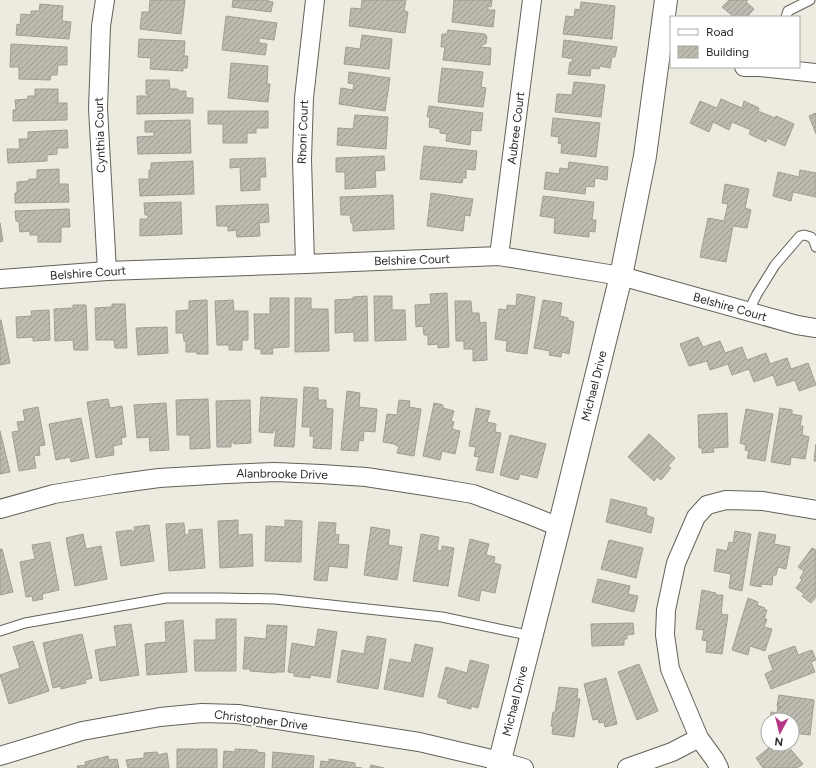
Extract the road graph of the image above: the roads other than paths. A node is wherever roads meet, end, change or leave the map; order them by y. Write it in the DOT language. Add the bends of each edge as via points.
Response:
graph roads {
  1 [pos="104,0"];
  2 [pos="315,0"];
  3 [pos="532,0"];
  4 [pos="666,0"];
  5 [pos="810,0"];
  6 [pos="786,16"];
  7 [pos="665,65"];
  8 [pos="769,68"];
  9 [pos="816,73"];
  10 [pos="816,247"];
  11 [pos="499,256"];
  12 [pos="305,264"];
  13 [pos="107,271"];
  14 [pos="621,276"];
  15 [pos="0,279"];
  16 [pos="748,312"];
  17 [pos="816,328"];
  18 [pos="0,510"];
  19 [pos="816,510"];
  20 [pos="559,527"];
  21 [pos="0,631"];
  22 [pos="532,636"];
  23 [pos="699,738"];
  24 [pos="0,756"];
  25 [pos="499,764"];
  26 [pos="524,768"];
  27 [pos="627,768"];
  28 [pos="720,768"];
  1 -- 13 [label="street, Cynthia Court" via="98,108"];
  2 -- 12 [label="street, Rhoni Court" via="304,98 302,159"];
  3 -- 11 [label="street, Aubree Court"];
  4 -- 7 [label="street, Michael Drive"];
  5 -- 6 [label="lane" via="788,11"];
  7 -- 14 [label="street, Michael Drive"];
  8 -- 9 [label="street"];
  10 -- 16 [label="lane" via="811,237 800,236 775,265"];
  11 -- 12 [label="street, Belshire Court"];
  11 -- 14 [label="street, Belshire Court"];
  12 -- 13 [label="street, Belshire Court"];
  13 -- 15 [label="street, Belshire Court"];
  14 -- 16 [label="street, Belshire Court"];
  14 -- 20 [label="street, Michael Drive"];
  16 -- 17 [label="street, Belshire Court"];
  18 -- 20 [label="street, Alanbrooke Drive" via="54,494 115,484 159,478 276,472 366,477 473,494"];
  19 -- 23 [label="street" via="763,501 726,500 707,505 696,517 676,563 666,610 665,635 670,669"];
  20 -- 22 [label="street, Michael Drive"];
  21 -- 22 [label="lane" via="25,623 166,598 222,598 275,599 442,617"];
  22 -- 25 [label="street, Michael Drive"];
  23 -- 27 [label="street" via="672,752"];
  23 -- 28 [label="street"];
  24 -- 25 [label="street, Christopher Drive" via="82,731 160,717 202,713 238,714 420,742"];
  25 -- 26 [label="street, Christopher Drive"];
}
